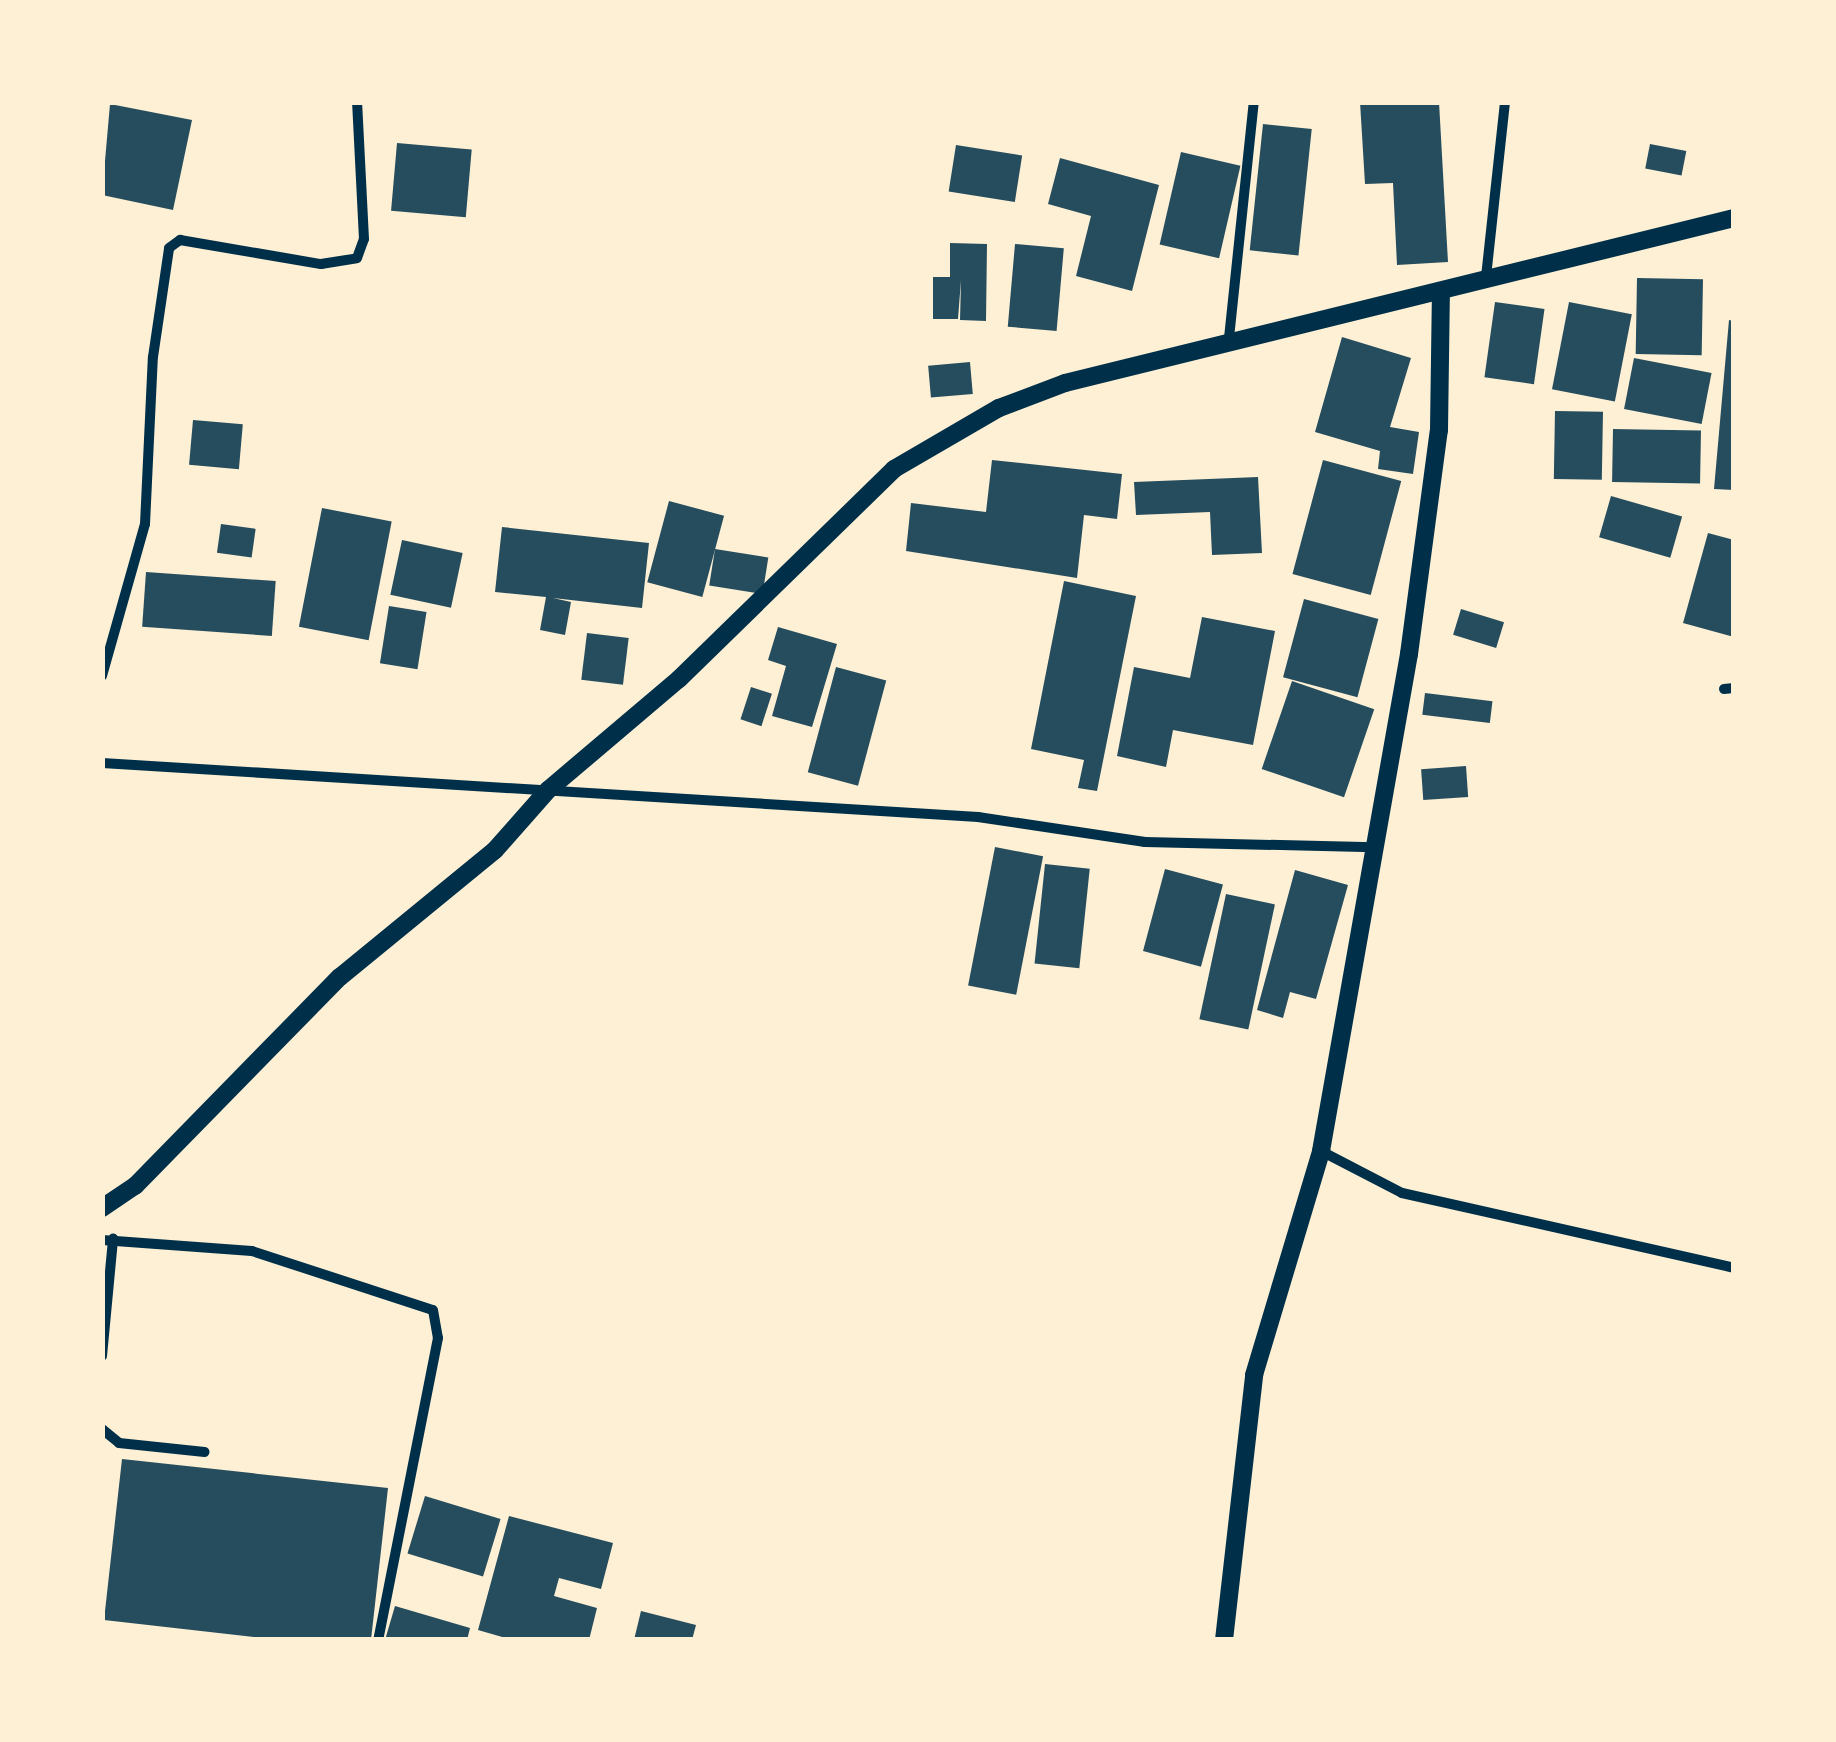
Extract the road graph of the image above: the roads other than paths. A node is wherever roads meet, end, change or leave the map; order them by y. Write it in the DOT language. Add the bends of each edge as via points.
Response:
graph roads {
  1 [pos="356,102"];
  2 [pos="1254,102"];
  3 [pos="1505,102"];
  4 [pos="1734,218"];
  5 [pos="1486,277"];
  6 [pos="1441,294"];
  7 [pos="1230,338"];
  8 [pos="102,676"];
  9 [pos="102,762"];
  10 [pos="548,790"];
  11 [pos="1374,847"];
  12 [pos="1321,1151"];
  13 [pos="102,1208"];
  14 [pos="108,1240"];
  15 [pos="1734,1268"];
  16 [pos="102,1356"];
  17 [pos="102,1429"];
  18 [pos="205,1452"];
  19 [pos="378,1640"];
  20 [pos="1224,1640"];
  1 -- 8 [label="street" via="364,238 357,258 321,264 180,240 169,248 153,357 145,524"];
  2 -- 7 [label="street"];
  3 -- 5 [label="street"];
  4 -- 5 [label="street"];
  5 -- 6 [label="street"];
  6 -- 7 [label="street"];
  6 -- 11 [label="street" via="1439,430"];
  7 -- 10 [label="street" via="998,408 894,469 679,679"];
  9 -- 10 [label="street"];
  10 -- 11 [label="street" via="978,817 1145,842"];
  10 -- 13 [label="street" via="496,850 340,977 135,1186"];
  11 -- 12 [label="street"];
  12 -- 15 [label="street" via="1402,1193"];
  12 -- 20 [label="street" via="1254,1376"];
  14 -- 16 [label="street"];
  14 -- 19 [label="street" via="252,1251 433,1310 438,1338"];
  17 -- 18 [label="street" via="132,1446"];
}
